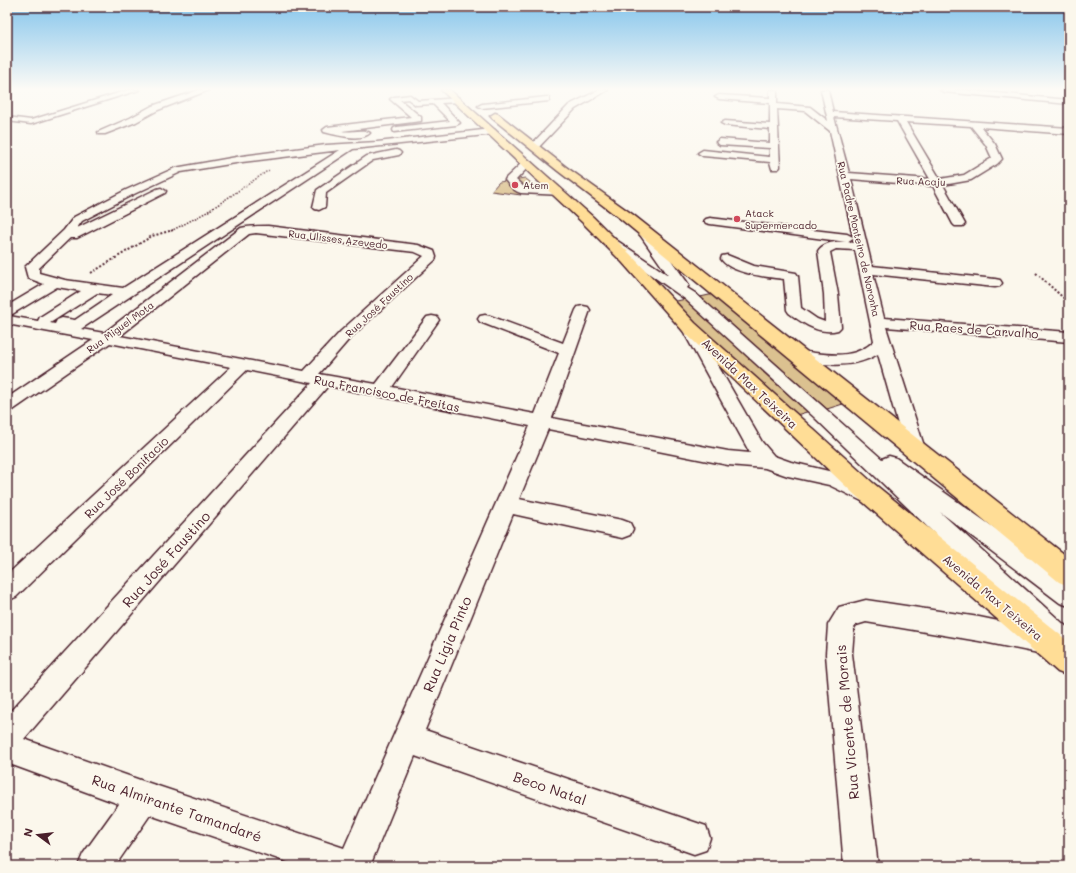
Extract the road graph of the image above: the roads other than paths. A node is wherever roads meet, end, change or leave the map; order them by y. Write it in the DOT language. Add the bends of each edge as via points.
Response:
graph roads {
  1 [pos="834,130"];
  2 [pos="105,131"];
  3 [pos="330,131"];
  4 [pos="385,131"];
  5 [pos="484,131"];
  6 [pos="491,131"];
  7 [pos="513,131"];
  8 [pos="549,131"];
  9 [pos="775,131"];
  10 [pos="907,131"];
  11 [pos="979,131"];
  12 [pos="1066,131"];
  13 [pos="102,132"];
  14 [pos="502,141"];
  15 [pos="714,142"];
  16 [pos="1069,142"];
  17 [pos="357,145"];
  18 [pos="775,146"];
  19 [pos="534,147"];
  20 [pos="441,148"];
  21 [pos="403,153"];
  22 [pos="703,153"];
  23 [pos="280,154"];
  24 [pos="316,156"];
  25 [pos="216,163"];
  26 [pos="527,163"];
  27 [pos="845,176"];
  28 [pos="936,183"];
  29 [pos="558,193"];
  30 [pos="320,207"];
  31 [pos="710,221"];
  32 [pos="959,224"];
  33 [pos="642,229"];
  34 [pos="608,240"];
  35 [pos="59,242"];
  36 [pos="231,243"];
  37 [pos="859,243"];
  38 [pos="727,259"];
  39 [pos="418,268"];
  40 [pos="866,269"];
  41 [pos="56,282"];
  42 [pos="995,283"];
  43 [pos="94,288"];
  44 [pos="125,292"];
  45 [pos="690,296"];
  46 [pos="583,310"];
  47 [pos="7,313"];
  48 [pos="485,319"];
  49 [pos="7,320"];
  50 [pos="45,320"];
  51 [pos="432,320"];
  52 [pos="878,322"];
  53 [pos="689,327"];
  54 [pos="1069,337"];
  55 [pos="107,338"];
  56 [pos="882,342"];
  57 [pos="568,351"];
  58 [pos="799,356"];
  59 [pos="244,364"];
  60 [pos="316,379"];
  61 [pos="380,391"];
  62 [pos="7,406"];
  63 [pos="820,413"];
  64 [pos="541,423"];
  65 [pos="915,449"];
  66 [pos="767,461"];
  67 [pos="880,502"];
  68 [pos="506,504"];
  69 [pos="622,530"];
  70 [pos="1069,574"];
  71 [pos="7,590"];
  72 [pos="1069,595"];
  73 [pos="1058,644"];
  74 [pos="1069,661"];
  75 [pos="7,737"];
  76 [pos="407,739"];
  77 [pos="7,748"];
  78 [pos="143,797"];
  79 [pos="694,838"];
  80 [pos="95,866"];
  81 [pos="348,866"];
  82 [pos="352,866"];
  83 [pos="861,866"];
  1 -- 27 [label="street, Rua Padre Monteiro de Noronha"];
  2 -- 13 [label="street"];
  3 -- 4 [label="street" via="350,135"];
  5 -- 17 [label="street"];
  6 -- 14 [label="main road, Avenida Max Teixeira"];
  7 -- 19 [label="main road, Avenida Max Teixeira"];
  8 -- 19 [label="street"];
  9 -- 18 [label="street"];
  10 -- 28 [label="street"];
  11 -- 28 [label="street, Rua Acaju" via="997,158 994,162 967,178"];
  12 -- 16 [label="street"];
  14 -- 20 [label="street"];
  14 -- 26 [label="main road, Avenida Max Teixeira"];
  15 -- 18 [label="street"];
  17 -- 23 [label="street"];
  17 -- 44 [label="street"];
  18 -- 22 [label="street" via="775,163"];
  19 -- 33 [label="main road, Avenida Max Teixeira"];
  21 -- 30 [label="street" via="370,158 321,192"];
  23 -- 24 [label="street"];
  23 -- 25 [label="street"];
  25 -- 35 [label="street"];
  25 -- 35 [label="street" via="178,170 95,209 78,219"];
  26 -- 29 [label="main road, Avenida Max Teixeira"];
  26 -- 29 [label="street" via="510,180 521,190"];
  27 -- 28 [label="street, Rua Acaju"];
  27 -- 37 [label="street, Rua Padre Monteiro de Noronha"];
  28 -- 32 [label="street"];
  29 -- 34 [label="main road, Avenida Max Teixeira"];
  31 -- 37 [label="street"];
  33 -- 45 [label="street"];
  33 -- 58 [label="main road, Avenida Max Teixeira"];
  34 -- 45 [label="street"];
  34 -- 53 [label="main road, Avenida Max Teixeira"];
  35 -- 41 [label="street" via="32,267 33,276"];
  36 -- 39 [label="street, Rua Ulisses Azevedo" via="245,231 256,229 418,249 430,254"];
  36 -- 55 [label="street, Rua Miguel Mota"];
  37 -- 38 [label="street" via="833,246 824,251 833,327 824,328 810,322 794,310 790,272 752,271 738,267"];
  37 -- 40 [label="street, Rua Padre Monteiro de Noronha"];
  39 -- 60 [label="street, Rua José Faustino" via="346,334"];
  40 -- 42 [label="street"];
  40 -- 52 [label="street, Rua Padre Monteiro de Noronha"];
  41 -- 43 [label="street"];
  41 -- 47 [label="street"];
  43 -- 44 [label="street"];
  43 -- 50 [label="street"];
  44 -- 50 [label="street" via="78,325"];
  45 -- 63 [label="street"];
  46 -- 57 [label="street, Rua Ligia Pinto"];
  47 -- 50 [label="street"];
  48 -- 57 [label="street"];
  49 -- 55 [label="street, Rua Francisco de Freitas"];
  51 -- 61 [label="street"];
  52 -- 54 [label="street, Rua Paes de Carvalho"];
  52 -- 56 [label="street, Rua Padre Monteiro de Noronha"];
  53 -- 66 [label="street" via="755,446"];
  53 -- 67 [label="main road, Avenida Max Teixeira"];
  55 -- 59 [label="street, Rua Francisco de Freitas"];
  55 -- 62 [label="street, Rua Miguel Mota"];
  56 -- 58 [label="street" via="874,351 858,358 824,359"];
  56 -- 65 [label="street, Rua Padre Monteiro de Noronha"];
  57 -- 64 [label="street, Rua Ligia Pinto"];
  58 -- 65 [label="main road, Avenida Max Teixeira"];
  59 -- 60 [label="street, Rua Francisco de Freitas"];
  59 -- 71 [label="street, Rua José Bonifacio"];
  60 -- 61 [label="street, Rua Francisco de Freitas"];
  60 -- 75 [label="street, Rua José Faustino"];
  61 -- 64 [label="street, Rua Francisco de Freitas"];
  63 -- 72 [label="street"];
  63 -- 73 [label="street"];
  64 -- 66 [label="street, Rua Francisco de Freitas" via="728,458"];
  64 -- 68 [label="street, Rua Ligia Pinto"];
  65 -- 70 [label="main road, Avenida Max Teixeira"];
  66 -- 67 [label="street, Rua Francisco de Freitas" via="834,479"];
  67 -- 73 [label="main road, Avenida Max Teixeira"];
  68 -- 69 [label="street"];
  68 -- 76 [label="street, Rua Ligia Pinto"];
  73 -- 74 [label="main road, Avenida Max Teixeira"];
  73 -- 83 [label="street, Rua Vicente de Morais" via="866,611 848,615 841,625 839,654"];
  76 -- 79 [label="street, Beco Natal"];
  76 -- 82 [label="street, Rua Ligia Pinto"];
  77 -- 78 [label="street, Rua Almirante Tamandaré"];
  78 -- 80 [label="street"];
  78 -- 81 [label="street, Rua Almirante Tamandaré"];
}
